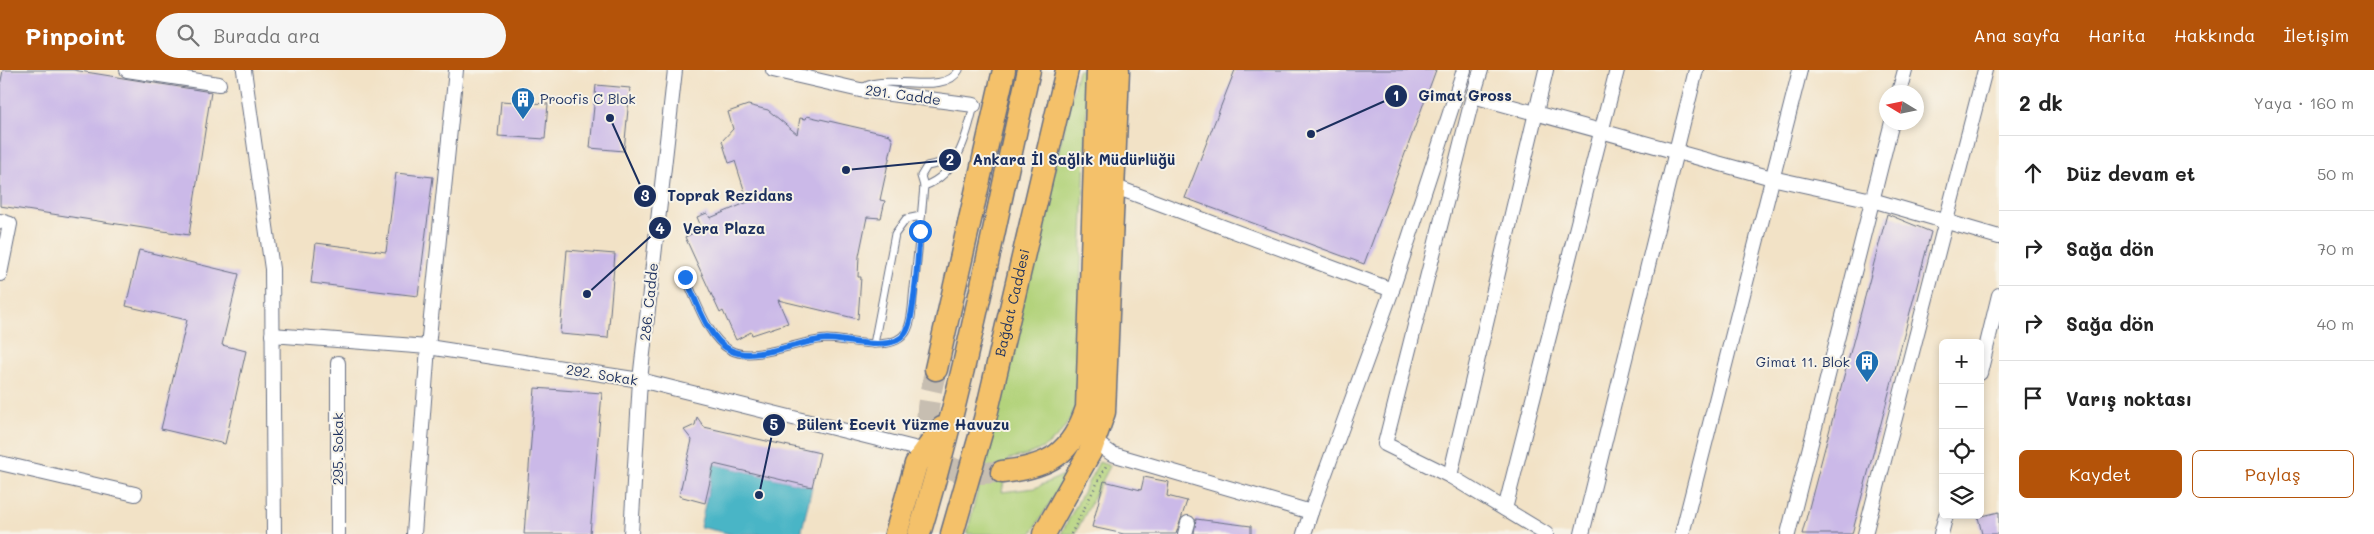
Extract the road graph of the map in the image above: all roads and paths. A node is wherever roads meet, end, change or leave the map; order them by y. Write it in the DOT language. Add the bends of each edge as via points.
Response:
graph roads {
  1 [pos="129,70"];
  2 [pos="244,70"];
  3 [pos="456,70"];
  4 [pos="675,70"];
  5 [pos="773,70"];
  6 [pos="959,70"];
  7 [pos="1004,70"];
  8 [pos="1029,70"];
  9 [pos="1067,70"];
  10 [pos="1098,70"];
  11 [pos="1118,70"];
  12 [pos="1464,70"];
  13 [pos="1481,70"];
  14 [pos="1546,70"];
  15 [pos="1617,70"];
  16 [pos="1696,70"];
  17 [pos="1800,70"];
  18 [pos="1905,70"];
  19 [pos="1985,70"];
  20 [pos="219,84"];
  21 [pos="1901,85"];
  22 [pos="860,90"];
  23 [pos="1473,96"];
  24 [pos="974,106"];
  25 [pos="1535,114"];
  26 [pos="1601,130"];
  27 [pos="1890,130"];
  28 [pos="1676,151"];
  29 [pos="951,164"];
  30 [pos="1772,178"];
  31 [pos="924,186"];
  32 [pos="1113,186"];
  33 [pos="1872,200"];
  34 [pos="921,216"];
  35 [pos="0,221"];
  36 [pos="1947,222"];
  37 [pos="1999,237"];
  38 [pos="0,274"];
  39 [pos="685,277"];
  40 [pos="1392,290"];
  41 [pos="1999,295"];
  42 [pos="272,335"];
  43 [pos="874,344"];
  44 [pos="428,347"];
  45 [pos="1984,357"];
  46 [pos="338,363"];
  47 [pos="936,370"];
  48 [pos="640,380"];
  49 [pos="952,412"];
  50 [pos="985,419"];
  51 [pos="1094,441"];
  52 [pos="926,451"];
  53 [pos="1112,454"];
  54 [pos="0,463"];
  55 [pos="1002,472"];
  56 [pos="1450,476"];
  57 [pos="136,494"];
  58 [pos="1505,509"];
  59 [pos="1311,512"];
  60 [pos="1945,519"];
  61 [pos="274,534"];
  62 [pos="338,534"];
  63 [pos="414,534"];
  64 [pos="631,534"];
  65 [pos="896,534"];
  66 [pos="919,534"];
  67 [pos="952,534"];
  68 [pos="964,534"];
  69 [pos="1044,534"];
  70 [pos="1071,534"];
  71 [pos="1304,534"];
  72 [pos="1546,534"];
  73 [pos="1582,534"];
  74 [pos="1682,534"];
  75 [pos="1788,534"];
  76 [pos="1865,534"];
  77 [pos="1941,534"];
  1 -- 20 [label="street"];
  2 -- 42 [label="street" via="272,269"];
  3 -- 44 [label="street"];
  4 -- 48 [label="street, 286. Cadde"];
  5 -- 22 [label="street, 291. Cadde"];
  6 -- 22 [label="lane" via="946,80 886,74 872,77"];
  7 -- 47 [label="main road"];
  8 -- 49 [label="main road"];
  9 -- 50 [label="main road, Bağdat Caddesi"];
  10 -- 55 [label="main road" via="1087,408 1080,428 1066,450 1044,464"];
  11 -- 32 [label="main road"];
  12 -- 40 [label="street"];
  13 -- 23 [label="street"];
  14 -- 25 [label="street"];
  15 -- 26 [label="street"];
  16 -- 28 [label="street"];
  17 -- 30 [label="street"];
  18 -- 21 [label="street"];
  19 -- 36 [label="street"];
  22 -- 24 [label="street, 291. Cadde"];
  23 -- 25 [label="street"];
  23 -- 56 [label="street" via="1385,444"];
  24 -- 29 [label="lane" via="963,146"];
  25 -- 26 [label="street"];
  25 -- 56 [label="street"];
  26 -- 28 [label="street"];
  26 -- 58 [label="street"];
  27 -- 33 [label="street"];
  28 -- 30 [label="street"];
  28 -- 73 [label="street"];
  29 -- 31 [label="lane" via="940,179"];
  29 -- 31 [label="lane" via="927,166 921,176"];
  30 -- 33 [label="street"];
  30 -- 74 [label="street"];
  31 -- 34 [label="lane"];
  32 -- 40 [label="street"];
  32 -- 51 [label="main road" via="1104,412"];
  33 -- 36 [label="street"];
  33 -- 75 [label="street"];
  34 -- 43 [label="lane" via="906,219 895,234"];
  34 -- 43 [label="lane" via="906,332 897,341"];
  35 -- 38 [label="street" via="10,224"];
  36 -- 37 [label="street"];
  36 -- 76 [label="street"];
  39 -- 43 [label="lane" via="713,334 733,352 758,353 826,339"];
  40 -- 59 [label="street"];
  41 -- 45 [label="street"];
  42 -- 44 [label="street, 292. Sokak"];
  42 -- 61 [label="street"];
  44 -- 48 [label="street, 292. Sokak"];
  44 -- 63 [label="street"];
  46 -- 62 [label="street, 295. Sokak"];
  48 -- 52 [label="street, 292. Sokak"];
  48 -- 64 [label="street, 286. Cadde"];
  49 -- 52 [label="main road"];
  49 -- 66 [label="main road"];
  50 -- 67 [label="main road, Bağdat Caddesi"];
  50 -- 68 [label="main road"];
  51 -- 53 [label="street"];
  51 -- 69 [label="main road"];
  52 -- 65 [label="main road" via="916,464"];
  53 -- 59 [label="street"];
  53 -- 70 [label="path"];
  54 -- 57 [label="street"];
  56 -- 58 [label="street"];
  58 -- 72 [label="street"];
  59 -- 71 [label="street"];
  60 -- 77 [label="street"];
}
